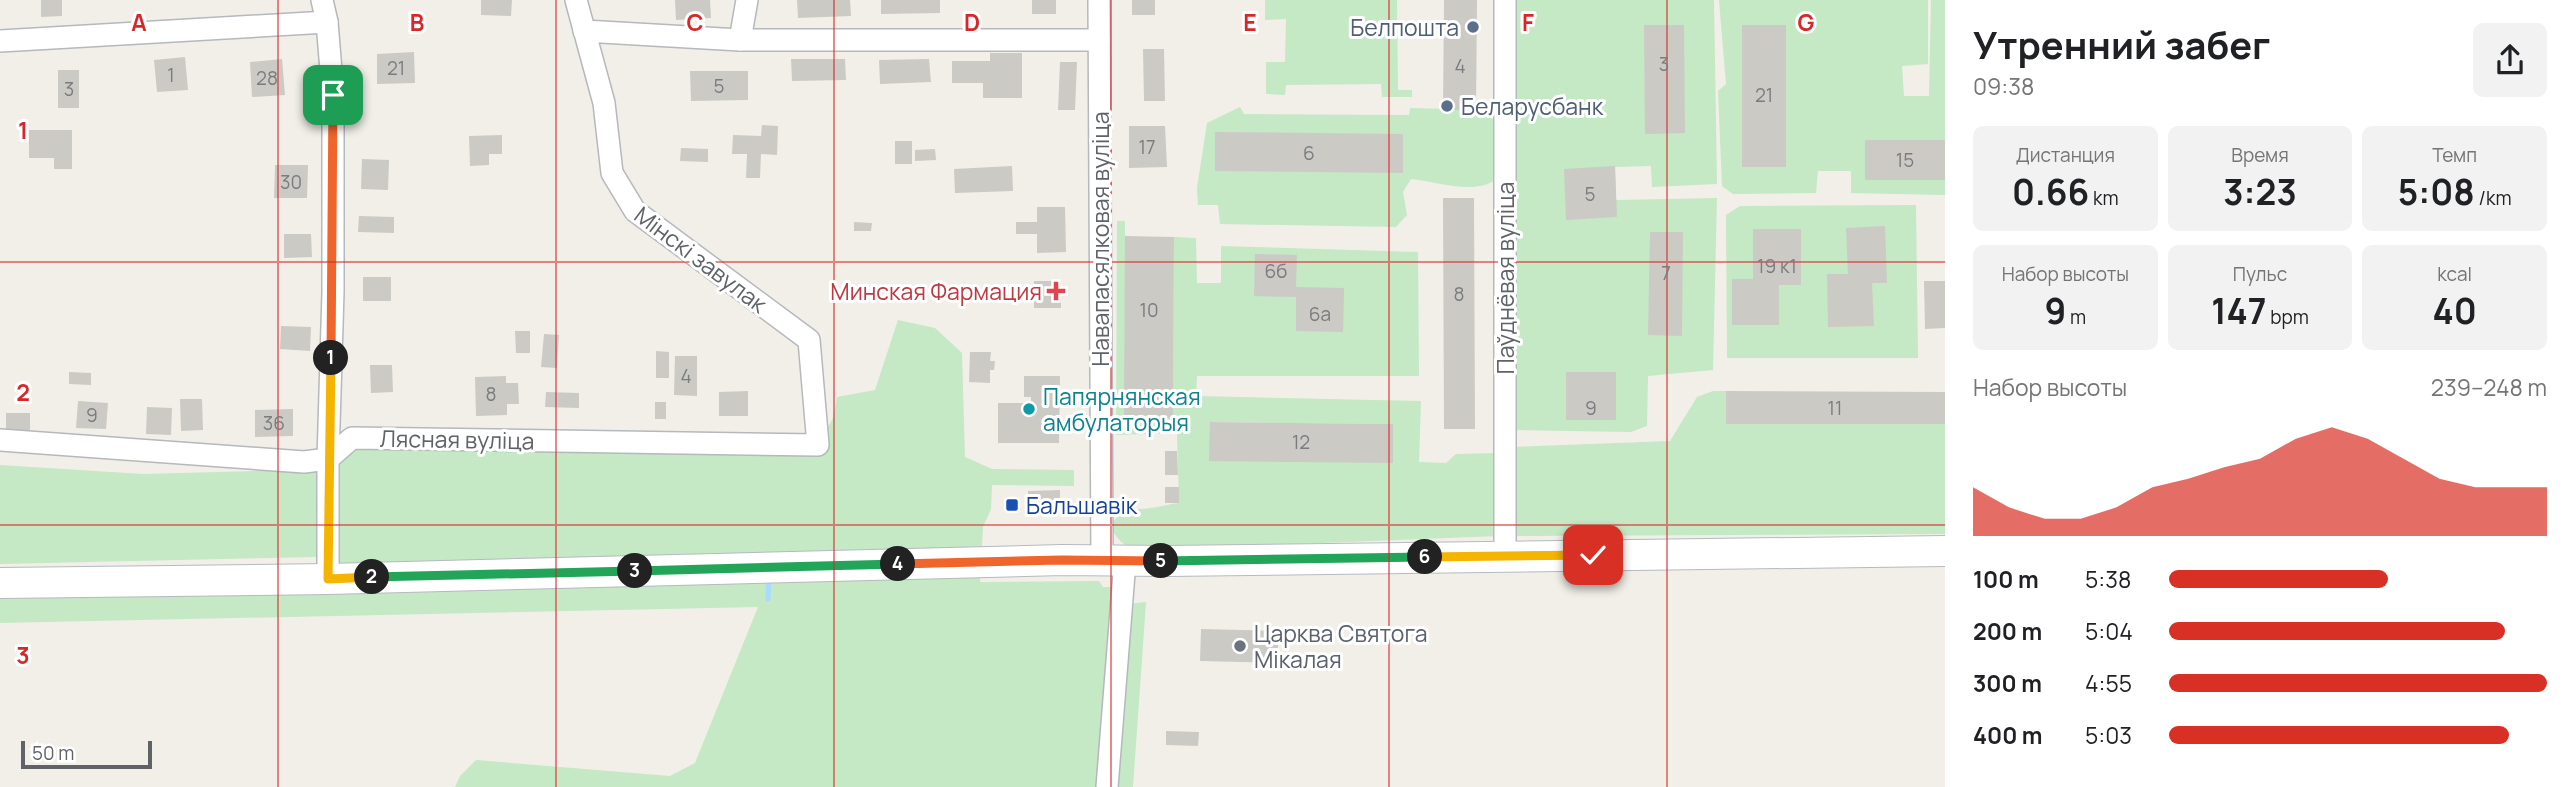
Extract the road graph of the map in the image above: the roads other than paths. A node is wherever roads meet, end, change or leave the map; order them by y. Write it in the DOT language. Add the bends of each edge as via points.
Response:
graph roads {
  1 [pos="322,0"];
  2 [pos="576,0"];
  3 [pos="747,0"];
  4 [pos="1099,0"];
  5 [pos="1505,0"];
  6 [pos="327,22"];
  7 [pos="584,31"];
  8 [pos="740,40"];
  9 [pos="1099,40"];
  10 [pos="0,41"];
  11 [pos="809,340"];
  12 [pos="0,440"];
  13 [pos="328,459"];
  14 [pos="1945,551"];
  15 [pos="1505,556"];
  16 [pos="1113,561"];
  17 [pos="328,579"];
  18 [pos="0,583"];
  19 [pos="1107,787"];
  1 -- 6 [label="street"];
  2 -- 7 [label="street, Мінскі завулак"];
  3 -- 8 [label="street"];
  4 -- 9 [label="street, Навапасялковая вуліца"];
  5 -- 15 [label="street, Паўднёвая вуліца"];
  6 -- 10 [label="street"];
  6 -- 13 [label="street" via="334,159"];
  7 -- 8 [label="street"];
  7 -- 11 [label="street, Мінскі завулак" via="604,103 612,173 635,211"];
  8 -- 9 [label="street"];
  9 -- 16 [label="street, Навапасялковая вуліца"];
  11 -- 13 [label="street, Лясная вуліца" via="818,445 352,438"];
  12 -- 13 [label="street" via="304,462"];
  13 -- 17 [label="street"];
  14 -- 15 [label="main road"];
  15 -- 16 [label="main road"];
  16 -- 17 [label="main road"];
  16 -- 19 [label="street, Навапасялковая вуліца"];
  17 -- 18 [label="main road"];
}
